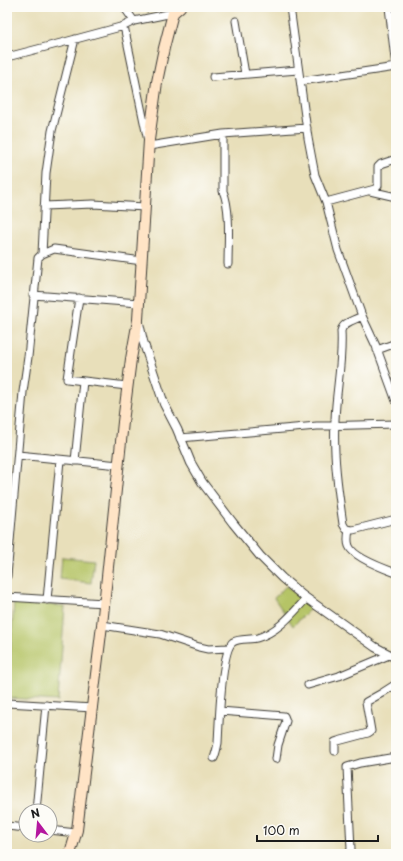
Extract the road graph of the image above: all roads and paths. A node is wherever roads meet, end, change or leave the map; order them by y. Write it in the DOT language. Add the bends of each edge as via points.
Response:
graph roads {
  1 [pos="124,7"];
  2 [pos="290,7"];
  3 [pos="389,7"];
  4 [pos="176,10"];
  5 [pos="134,21"];
  6 [pos="236,21"];
  7 [pos="124,26"];
  8 [pos="75,39"];
  9 [pos="7,57"];
  10 [pos="396,68"];
  11 [pos="298,70"];
  12 [pos="245,74"];
  13 [pos="213,77"];
  14 [pos="301,80"];
  15 [pos="307,128"];
  16 [pos="223,134"];
  17 [pos="149,146"];
  18 [pos="396,159"];
  19 [pos="370,191"];
  20 [pos="396,196"];
  21 [pos="326,202"];
  22 [pos="44,206"];
  23 [pos="144,207"];
  24 [pos="42,254"];
  25 [pos="142,261"];
  26 [pos="228,264"];
  27 [pos="33,295"];
  28 [pos="79,298"];
  29 [pos="139,303"];
  30 [pos="362,316"];
  31 [pos="138,320"];
  32 [pos="396,343"];
  33 [pos="377,350"];
  34 [pos="83,381"];
  35 [pos="127,386"];
  36 [pos="396,401"];
  37 [pos="396,424"];
  38 [pos="335,426"];
  39 [pos="180,438"];
  40 [pos="18,455"];
  41 [pos="60,460"];
  42 [pos="75,461"];
  43 [pos="119,466"];
  44 [pos="10,504"];
  45 [pos="396,519"];
  46 [pos="349,530"];
  47 [pos="396,573"];
  48 [pos="7,576"];
  49 [pos="7,597"];
  50 [pos="306,599"];
  51 [pos="47,600"];
  52 [pos="104,603"];
  53 [pos="102,625"];
  54 [pos="228,648"];
  55 [pos="392,656"];
  56 [pos="396,684"];
  57 [pos="308,685"];
  58 [pos="7,703"];
  59 [pos="46,705"];
  60 [pos="93,708"];
  61 [pos="220,711"];
  62 [pos="335,751"];
  63 [pos="396,757"];
  64 [pos="214,758"];
  65 [pos="276,759"];
  66 [pos="37,803"];
  67 [pos="7,826"];
  68 [pos="18,827"];
  69 [pos="58,831"];
  70 [pos="76,833"];
  71 [pos="70,854"];
  72 [pos="348,854"];
  1 -- 5 [label="street"];
  2 -- 11 [label="street"];
  3 -- 10 [label="street"];
  4 -- 5 [label="street"];
  4 -- 17 [label="main road" via="157,82"];
  5 -- 7 [label="street"];
  6 -- 12 [label="street"];
  7 -- 8 [label="street"];
  7 -- 17 [label="street"];
  8 -- 9 [label="street"];
  8 -- 22 [label="street" via="52,131"];
  10 -- 14 [label="street"];
  11 -- 12 [label="street"];
  11 -- 14 [label="street"];
  12 -- 13 [label="street"];
  14 -- 15 [label="street"];
  15 -- 16 [label="street"];
  15 -- 21 [label="street" via="315,175"];
  16 -- 17 [label="street"];
  16 -- 26 [label="street" via="223,191 227,210"];
  17 -- 23 [label="main road"];
  18 -- 19 [label="street" via="378,167 378,186"];
  19 -- 20 [label="street"];
  19 -- 21 [label="street"];
  21 -- 30 [label="street" via="338,250"];
  22 -- 23 [label="street" via="93,204"];
  22 -- 24 [label="street"];
  23 -- 25 [label="main road"];
  24 -- 25 [label="street" via="54,249"];
  24 -- 27 [label="street" via="36,263"];
  25 -- 29 [label="main road"];
  27 -- 28 [label="street"];
  27 -- 40 [label="street"];
  28 -- 29 [label="street"];
  28 -- 34 [label="street" via="67,379"];
  29 -- 31 [label="main road"];
  30 -- 33 [label="street"];
  30 -- 38 [label="street" via="342,328"];
  31 -- 35 [label="main road"];
  31 -- 39 [label="street" via="164,404"];
  32 -- 33 [label="street"];
  33 -- 36 [label="street"];
  34 -- 35 [label="street"];
  34 -- 42 [label="street"];
  35 -- 43 [label="main road"];
  37 -- 38 [label="street"];
  38 -- 39 [label="street"];
  38 -- 46 [label="street" via="337,478 343,524"];
  39 -- 50 [label="street" via="202,482 232,523 260,556"];
  40 -- 41 [label="street"];
  40 -- 44 [label="street"];
  41 -- 42 [label="street"];
  41 -- 51 [label="street"];
  42 -- 43 [label="street"];
  43 -- 52 [label="main road"];
  44 -- 48 [label="street"];
  45 -- 46 [label="street"];
  46 -- 47 [label="street" via="349,546 352,551 369,562"];
  49 -- 51 [label="street"];
  50 -- 54 [label="street" via="287,620 271,632 255,639 235,641"];
  50 -- 55 [label="street"];
  51 -- 52 [label="street"];
  52 -- 53 [label="main road"];
  53 -- 54 [label="street" via="160,634 208,649"];
  53 -- 60 [label="main road"];
  54 -- 61 [label="street"];
  55 -- 57 [label="street"];
  56 -- 62 [label="street" via="366,702 371,731 336,742"];
  58 -- 59 [label="street"];
  59 -- 60 [label="street"];
  59 -- 66 [label="street"];
  60 -- 70 [label="main road"];
  61 -- 64 [label="street"];
  61 -- 65 [label="street" via="284,716 286,721"];
  63 -- 72 [label="street" via="347,767 351,850"];
  67 -- 68 [label="street"];
  69 -- 70 [label="street"];
  70 -- 71 [label="main road"];
}
